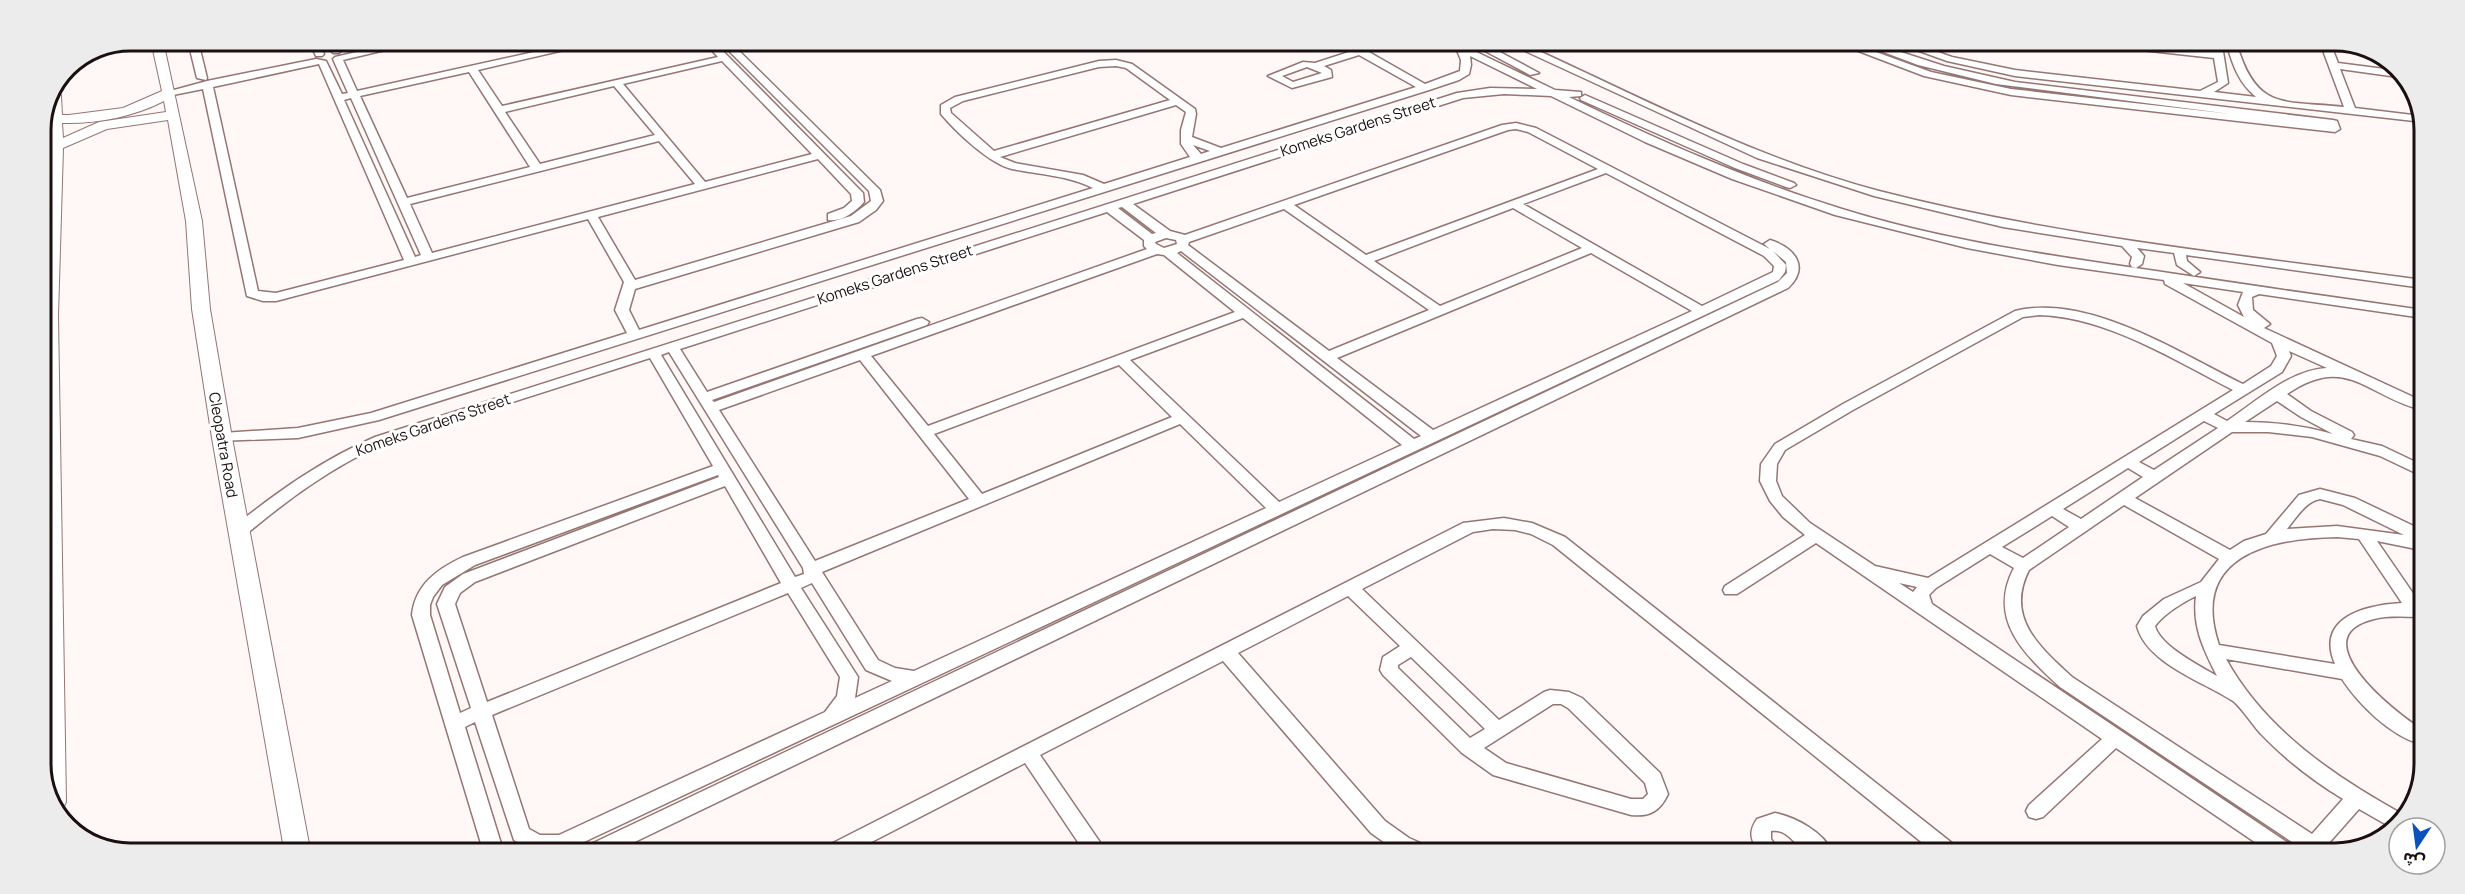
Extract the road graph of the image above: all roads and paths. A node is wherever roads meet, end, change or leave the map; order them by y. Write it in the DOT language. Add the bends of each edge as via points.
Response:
graph roads {
  1 [pos="159,51"];
  2 [pos="196,51"];
  3 [pos="316,51"];
  4 [pos="337,51"];
  5 [pos="354,51"];
  6 [pos="362,51"];
  7 [pos="557,51"];
  8 [pos="717,51"];
  9 [pos="734,51"];
  10 [pos="1360,51"];
  11 [pos="1460,51"];
  12 [pos="1467,51"];
  13 [pos="1491,51"];
  14 [pos="1530,51"];
  15 [pos="1550,51"];
  16 [pos="1864,51"];
  17 [pos="1887,51"];
  18 [pos="1926,51"];
  19 [pos="2177,51"];
  20 [pos="2218,51"];
  21 [pos="2234,51"];
  22 [pos="2328,51"];
  23 [pos="339,55"];
  24 [pos="2219,56"];
  25 [pos="724,58"];
  26 [pos="318,59"];
  27 [pos="2333,65"];
  28 [pos="1315,66"];
  29 [pos="472,69"];
  30 [pos="2390,73"];
  31 [pos="2223,75"];
  32 [pos="2242,77"];
  33 [pos="1611,80"];
  34 [pos="204,81"];
  35 [pos="617,83"];
  36 [pos="1441,83"];
  37 [pos="1598,83"];
  38 [pos="1425,88"];
  39 [pos="167,89"];
  40 [pos="1553,93"];
  41 [pos="2198,93"];
  42 [pos="1577,94"];
  43 [pos="353,95"];
  44 [pos="1461,95"];
  45 [pos="338,99"];
  46 [pos="1179,101"];
  47 [pos="2269,101"];
  48 [pos="2124,102"];
  49 [pos="55,109"];
  50 [pos="499,111"];
  51 [pos="2351,111"];
  52 [pos="174,115"];
  53 [pos="2413,118"];
  54 [pos="55,119"];
  55 [pos="1664,134"];
  56 [pos="661,137"];
  57 [pos="1188,139"];
  58 [pos="1648,140"];
  59 [pos="56,146"];
  60 [pos="1221,152"];
  61 [pos="821,155"];
  62 [pos="990,156"];
  63 [pos="1196,160"];
  64 [pos="537,168"];
  65 [pos="1032,169"];
  66 [pos="1607,169"];
  67 [pos="1007,176"];
  68 [pos="1070,176"];
  69 [pos="703,187"];
  70 [pos="1104,189"];
  71 [pos="1079,197"];
  72 [pos="1123,202"];
  73 [pos="1285,204"];
  74 [pos="1514,204"];
  75 [pos="405,205"];
  76 [pos="1108,207"];
  77 [pos="389,212"];
  78 [pos="592,216"];
  79 [pos="1176,239"];
  80 [pos="1971,240"];
  81 [pos="2126,243"];
  82 [pos="1156,246"];
  83 [pos="1592,248"];
  84 [pos="2183,251"];
  85 [pos="428,257"];
  86 [pos="1365,260"];
  87 [pos="411,262"];
  88 [pos="2136,264"];
  89 [pos="51,267"];
  90 [pos="2340,268"];
  91 [pos="2194,272"];
  92 [pos="2414,274"];
  93 [pos="2159,275"];
  94 [pos="628,282"];
  95 [pos="2414,282"];
  96 [pos="2257,290"];
  97 [pos="2414,302"];
  98 [pos="1438,311"];
  99 [pos="1702,311"];
  100 [pos="1244,313"];
  101 [pos="2414,313"];
  102 [pos="2250,318"];
  103 [pos="635,336"];
  104 [pos="2278,340"];
  105 [pos="672,347"];
  106 [pos="653,352"];
  107 [pos="863,354"];
  108 [pos="1327,357"];
  109 [pos="1121,359"];
  110 [pos="2347,372"];
  111 [pos="2244,390"];
  112 [pos="2414,392"];
  113 [pos="2277,394"];
  114 [pos="2414,402"];
  115 [pos="707,403"];
  116 [pos="2204,415"];
  117 [pos="374,417"];
  118 [pos="1182,418"];
  119 [pos="2228,428"];
  120 [pos="925,432"];
  121 [pos="1432,437"];
  122 [pos="222,438"];
  123 [pos="380,440"];
  124 [pos="1413,446"];
  125 [pos="2385,453"];
  126 [pos="2128,462"];
  127 [pos="2414,467"];
  128 [pos="725,473"];
  129 [pos="2154,477"];
  130 [pos="2124,498"];
  131 [pos="979,501"];
  132 [pos="1277,509"];
  133 [pos="2052,509"];
  134 [pos="2081,527"];
  135 [pos="238,532"];
  136 [pos="2414,533"];
  137 [pos="2364,534"];
  138 [pos="1817,535"];
  139 [pos="2272,538"];
  140 [pos="2414,543"];
  141 [pos="1990,547"];
  142 [pos="2229,557"];
  143 [pos="51,559"];
  144 [pos="2022,567"];
  145 [pos="1869,570"];
  146 [pos="812,573"];
  147 [pos="1930,584"];
  148 [pos="791,585"];
  149 [pos="2207,586"];
  150 [pos="1350,588"];
  151 [pos="1731,590"];
  152 [pos="2414,605"];
  153 [pos="1924,607"];
  154 [pos="2414,611"];
  155 [pos="1412,647"];
  156 [pos="2212,650"];
  157 [pos="1226,652"];
  158 [pos="2348,673"];
  159 [pos="916,678"];
  160 [pos="2066,681"];
  161 [pos="2051,695"];
  162 [pos="2242,699"];
  163 [pos="481,712"];
  164 [pos="831,717"];
  165 [pos="454,723"];
  166 [pos="1497,729"];
  167 [pos="2414,733"];
  168 [pos="2115,738"];
  169 [pos="1468,748"];
  170 [pos="1028,753"];
  171 [pos="53,778"];
  172 [pos="2230,790"];
  173 [pos="2357,797"];
  174 [pos="2216,806"];
  175 [pos="2036,811"];
  176 [pos="2389,816"];
  177 [pos="296,843"];
  178 [pos="491,843"];
  179 [pos="534,843"];
  180 [pos="562,843"];
  181 [pos="613,843"];
  182 [pos="852,843"];
  183 [pos="1090,843"];
  184 [pos="1401,843"];
  185 [pos="1762,843"];
  186 [pos="1811,843"];
  187 [pos="1937,843"];
  188 [pos="2272,843"];
  189 [pos="2310,843"];
  190 [pos="2325,843"];
  1 -- 39 [label="main road, Cleopatra Road"];
  2 -- 34 [label="street"];
  3 -- 26 [label="street"];
  4 -- 23 [label="street"];
  5 -- 23 [label="street"];
  6 -- 23 [label="street"];
  7 -- 29 [label="street"];
  8 -- 25 [label="street"];
  9 -- 94 [label="street" via="874,189 877,201 867,212 847,221"];
  10 -- 28 [label="street"];
  10 -- 38 [label="street"];
  11 -- 36 [label="street, Komeks Gardens Street" via="1468,62 1465,72"];
  12 -- 40 [label="street"];
  13 -- 42 [label="street"];
  14 -- 37 [label="street"];
  15 -- 33 [label="street"];
  16 -- 48 [label="street" via="1968,84 2011,92"];
  17 -- 48 [label="street" via="1978,78"];
  18 -- 41 [label="street" via="1994,70"];
  19 -- 24 [label="street"];
  20 -- 24 [label="street"];
  21 -- 32 [label="street"];
  22 -- 27 [label="street"];
  23 -- 26 [label="street"];
  23 -- 43 [label="street"];
  24 -- 31 [label="street"];
  25 -- 35 [label="street"];
  25 -- 61 [label="street"];
  26 -- 34 [label="street"];
  26 -- 45 [label="street"];
  27 -- 30 [label="street"];
  27 -- 51 [label="street"];
  29 -- 43 [label="street"];
  29 -- 50 [label="street"];
  31 -- 32 [label="street"];
  31 -- 41 [label="street" via="2220,87"];
  32 -- 47 [label="street" via="2252,90"];
  33 -- 37 [label="street"];
  33 -- 90 [label="street" via="1805,165 1881,188 2050,225"];
  34 -- 39 [label="street"];
  34 -- 87 [label="street" via="252,293 276,297"];
  35 -- 50 [label="street"];
  35 -- 56 [label="street"];
  36 -- 38 [label="street, Komeks Gardens Street"];
  36 -- 44 [label="street" via="1458,87"];
  37 -- 81 [label="street" via="1761,156 1874,193 2003,224"];
  38 -- 60 [label="street, Komeks Gardens Street"];
  39 -- 52 [label="main road, Cleopatra Road"];
  39 -- 54 [label="main road" via="145,104 115,113"];
  40 -- 42 [label="street, Komeks Gardens Street"];
  40 -- 44 [label="street, Komeks Gardens Street" via="1507,90"];
  40 -- 58 [label="street"];
  41 -- 47 [label="street"];
  42 -- 55 [label="street"];
  43 -- 45 [label="street"];
  43 -- 75 [label="street"];
  44 -- 72 [label="street, Komeks Gardens Street"];
  45 -- 77 [label="street"];
  46 -- 57 [label="street" via="1192,114 1186,128"];
  46 -- 62 [label="street"];
  46 -- 62 [label="street" via="1130,66 1107,63 947,104 946,114"];
  47 -- 51 [label="street"];
  48 -- 48 [label="street" via="2332,123 2335,129"];
  49 -- 54 [label="main road"];
  50 -- 64 [label="street"];
  51 -- 53 [label="street"];
  52 -- 59 [label="main road" via="104,125"];
  52 -- 122 [label="main road, Cleopatra Road" via="194,221 201,309"];
  54 -- 59 [label="main road"];
  55 -- 58 [label="street"];
  55 -- 80 [label="street" via="1809,192"];
  56 -- 64 [label="street"];
  56 -- 69 [label="street"];
  57 -- 60 [label="street"];
  57 -- 63 [label="street" via="1186,144"];
  58 -- 80 [label="street" via="1800,200"];
  59 -- 89 [label="main road"];
  60 -- 63 [label="street, Komeks Gardens Street"];
  61 -- 69 [label="street"];
  61 -- 94 [label="street" via="857,193 858,202 848,211"];
  62 -- 65 [label="street"];
  63 -- 70 [label="street, Komeks Gardens Street"];
  64 -- 75 [label="street"];
  65 -- 67 [label="street"];
  65 -- 68 [label="street"];
  66 -- 73 [label="street" via="1532,130 1511,126"];
  66 -- 74 [label="street"];
  66 -- 99 [label="street" via="1768,253 1780,265 1775,277"];
  68 -- 70 [label="street"];
  68 -- 71 [label="street" via="1080,190"];
  69 -- 78 [label="street"];
  70 -- 71 [label="street, Komeks Gardens Street"];
  71 -- 103 [label="street, Komeks Gardens Street"];
  72 -- 76 [label="street, Komeks Gardens Street"];
  72 -- 79 [label="street"];
  73 -- 79 [label="street"];
  73 -- 86 [label="street"];
  74 -- 83 [label="street"];
  74 -- 86 [label="street"];
  75 -- 77 [label="street"];
  75 -- 85 [label="street"];
  76 -- 82 [label="street"];
  76 -- 105 [label="street, Komeks Gardens Street"];
  77 -- 87 [label="street"];
  78 -- 85 [label="street"];
  78 -- 94 [label="street"];
  79 -- 82 [label="street"];
  79 -- 82 [label="street"];
  79 -- 108 [label="street"];
  79 -- 181 [label="street" via="1514,120 1535,125 1777,248 1794,264 1795,272 1792,279 1772,290"];
  80 -- 88 [label="street"];
  80 -- 93 [label="street" via="2058,261"];
  81 -- 84 [label="street"];
  81 -- 88 [label="street" via="2138,256"];
  82 -- 100 [label="street"];
  82 -- 107 [label="street"];
  82 -- 115 [label="street"];
  83 -- 98 [label="street"];
  83 -- 99 [label="street"];
  84 -- 90 [label="street"];
  84 -- 91 [label="street" via="2181,262"];
  85 -- 87 [label="street"];
  86 -- 98 [label="street"];
  88 -- 91 [label="street"];
  90 -- 92 [label="street"];
  90 -- 95 [label="street"];
  91 -- 97 [label="street"];
  93 -- 96 [label="street"];
  93 -- 102 [label="street" via="2224,311"];
  94 -- 103 [label="street" via="622,310"];
  96 -- 101 [label="street"];
  96 -- 102 [label="street" via="2244,300"];
  98 -- 108 [label="street"];
  99 -- 121 [label="street"];
  100 -- 109 [label="street"];
  100 -- 124 [label="street"];
  102 -- 104 [label="street"];
  102 -- 112 [label="street"];
  103 -- 117 [label="street, Komeks Gardens Street"];
  104 -- 110 [label="street"];
  104 -- 111 [label="street" via="2283,349 2282,363"];
  105 -- 106 [label="street, Komeks Gardens Street"];
  105 -- 115 [label="street"];
  106 -- 123 [label="street, Komeks Gardens Street"];
  106 -- 128 [label="street"];
  107 -- 115 [label="street"];
  107 -- 120 [label="street"];
  108 -- 121 [label="street"];
  109 -- 118 [label="street"];
  109 -- 120 [label="street"];
  110 -- 113 [label="street" via="2307,376"];
  110 -- 114 [label="street"];
  111 -- 116 [label="street"];
  111 -- 138 [label="street" via="2104,322 2058,311 2020,314 1780,447 1767,466 1771,492 1781,507"];
  113 -- 119 [label="street"];
  113 -- 125 [label="street" via="2306,414"];
  115 -- 146 [label="street"];
  116 -- 119 [label="street"];
  116 -- 126 [label="street"];
  117 -- 122 [label="street, Komeks Gardens Street" via="298,433"];
  117 -- 123 [label="street"];
  118 -- 131 [label="street"];
  118 -- 132 [label="street"];
  119 -- 125 [label="street" via="2268,427 2313,433"];
  119 -- 129 [label="street"];
  120 -- 131 [label="street"];
  121 -- 124 [label="street"];
  122 -- 135 [label="main road, Cleopatra Road"];
  123 -- 135 [label="street, Komeks Gardens Street" via="314,472"];
  124 -- 132 [label="street"];
  125 -- 127 [label="street"];
  126 -- 129 [label="street"];
  126 -- 133 [label="street"];
  128 -- 148 [label="street"];
  128 -- 163 [label="street" via="470,578 452,590 446,604"];
  128 -- 165 [label="street" via="469,561 436,581 423,598 421,615"];
  129 -- 130 [label="street"];
  130 -- 134 [label="street"];
  130 -- 142 [label="street"];
  131 -- 146 [label="street"];
  132 -- 159 [label="street"];
  133 -- 134 [label="street"];
  133 -- 141 [label="street"];
  134 -- 144 [label="street"];
  135 -- 177 [label="main road, Cleopatra Road"];
  136 -- 139 [label="street" via="2347,500 2322,494 2306,498"];
  137 -- 139 [label="street" via="2330,532"];
  137 -- 140 [label="street"];
  137 -- 152 [label="street"];
  138 -- 145 [label="street"];
  138 -- 151 [label="street"];
  139 -- 142 [label="street"];
  141 -- 144 [label="street"];
  141 -- 147 [label="street"];
  142 -- 149 [label="street"];
  143 -- 171 [label="main road"];
  144 -- 160 [label="street" via="2010,593 2018,627 2045,663"];
  145 -- 147 [label="street"];
  145 -- 153 [label="street"];
  146 -- 148 [label="street"];
  146 -- 159 [label="street" via="872,665"];
  147 -- 153 [label="street" via="1920,594"];
  148 -- 163 [label="street"];
  148 -- 164 [label="street" via="849,677 846,698"];
  149 -- 156 [label="street" via="2203,605"];
  149 -- 162 [label="street" via="2172,600 2149,621 2147,633 2158,648"];
  150 -- 155 [label="street"];
  150 -- 157 [label="street"];
  150 -- 187 [label="street" via="1469,527 1505,523 1543,532"];
  153 -- 161 [label="street"];
  154 -- 158 [label="street" via="2383,610 2349,622 2339,649"];
  155 -- 166 [label="street"];
  155 -- 169 [label="street" via="1393,658 1389,670"];
  156 -- 158 [label="street"];
  156 -- 162 [label="street"];
  157 -- 170 [label="street"];
  157 -- 184 [label="street" via="1378,827"];
  158 -- 167 [label="street" via="2368,698"];
  159 -- 164 [label="street"];
  160 -- 161 [label="street"];
  160 -- 172 [label="street"];
  161 -- 168 [label="street"];
  162 -- 173 [label="street" via="2272,732"];
  163 -- 165 [label="street"];
  163 -- 179 [label="street" via="520,834"];
  164 -- 180 [label="street"];
  165 -- 178 [label="street"];
  166 -- 169 [label="street"];
  166 -- 169 [label="street" via="1544,699 1569,699 1653,779 1658,795 1649,806 1630,807 1500,769"];
  168 -- 174 [label="street"];
  168 -- 175 [label="street"];
  170 -- 182 [label="street"];
  170 -- 183 [label="street"];
  172 -- 174 [label="street"];
  172 -- 189 [label="street"];
  173 -- 176 [label="street"];
  173 -- 190 [label="street"];
  174 -- 188 [label="street"];
  185 -- 186 [label="street" via="1761,827 1776,822 1793,828"];
}
